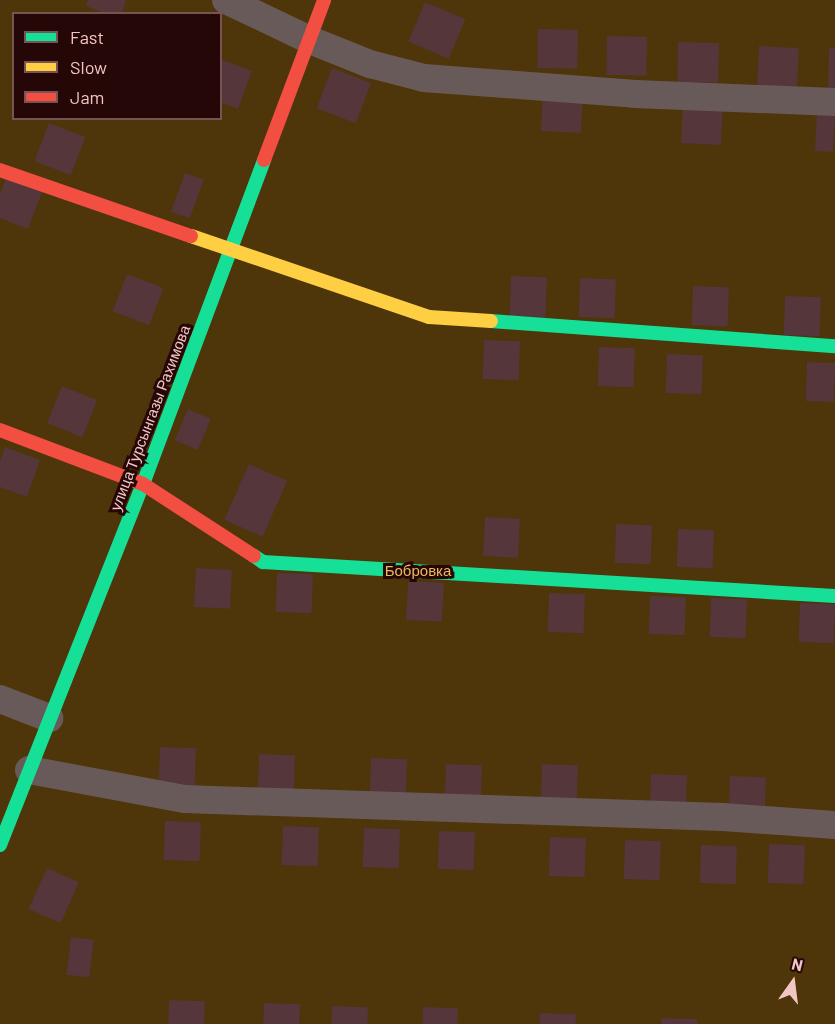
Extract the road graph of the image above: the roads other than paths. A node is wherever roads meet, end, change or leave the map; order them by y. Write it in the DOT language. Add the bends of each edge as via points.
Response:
graph roads {
  1 [pos="226,0"];
  2 [pos="324,0"];
  3 [pos="310,39"];
  4 [pos="835,102"];
  5 [pos="0,170"];
  6 [pos="231,251"];
  7 [pos="835,346"];
  8 [pos="0,430"];
  9 [pos="143,484"];
  10 [pos="835,596"];
  11 [pos="0,699"];
  12 [pos="49,718"];
  13 [pos="29,770"];
  14 [pos="835,825"];
  15 [pos="0,845"];
  1 -- 3 [label="street"];
  2 -- 3 [label="street, улица Турсынгазы Рахимова"];
  3 -- 4 [label="street" via="370,64 424,78 635,94"];
  3 -- 6 [label="street, улица Турсынгазы Рахимова"];
  5 -- 6 [label="street"];
  6 -- 7 [label="street" via="429,317"];
  6 -- 9 [label="street, улица Турсынгазы Рахимова"];
  8 -- 9 [label="street"];
  9 -- 10 [label="street" via="263,562"];
  9 -- 12 [label="street, улица Турсынгазы Рахимова"];
  11 -- 12 [label="street"];
  12 -- 13 [label="street, улица Турсынгазы Рахимова"];
  13 -- 14 [label="street" via="184,800 723,817"];
  13 -- 15 [label="street, улица Турсынгазы Рахимова"];
}
